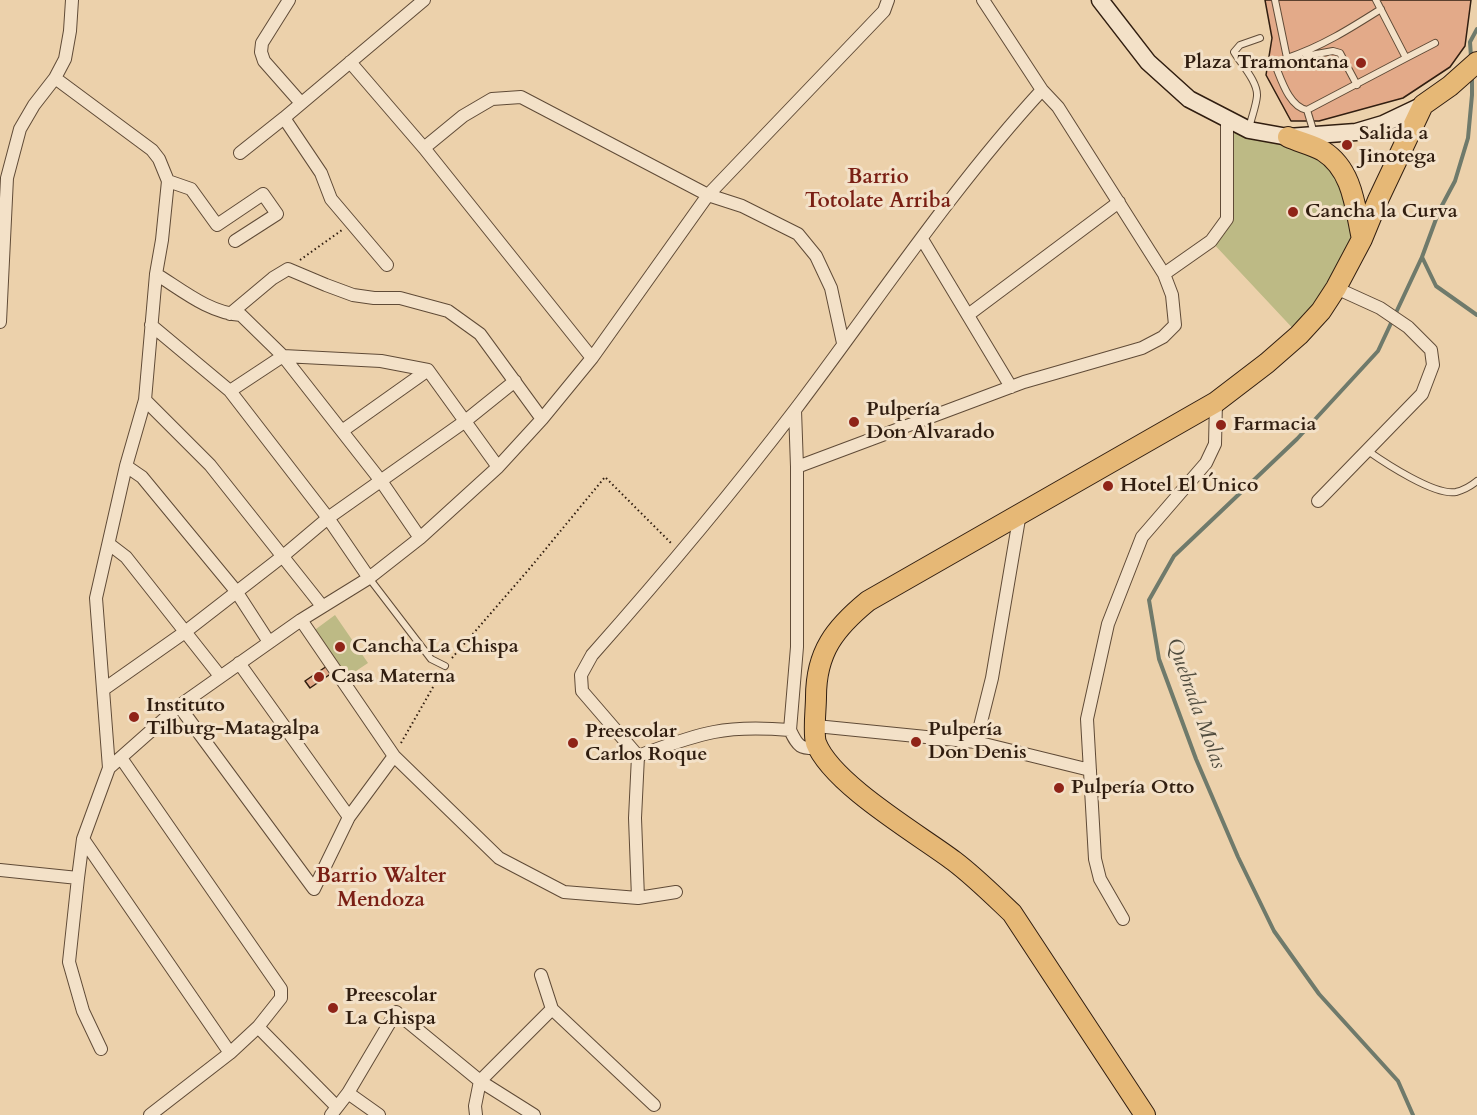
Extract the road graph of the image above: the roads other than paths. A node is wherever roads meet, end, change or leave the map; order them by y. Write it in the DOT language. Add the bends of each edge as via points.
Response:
graph roads {
  1 [pos="72,0"];
  2 [pos="289,0"];
  3 [pos="424,0"];
  4 [pos="888,0"];
  5 [pos="983,0"];
  6 [pos="1100,0"];
  7 [pos="1275,0"];
  8 [pos="1376,0"];
  9 [pos="1381,9"];
  10 [pos="1260,38"];
  11 [pos="1436,43"];
  12 [pos="1304,52"];
  13 [pos="1287,58"];
  14 [pos="1406,58"];
  15 [pos="350,62"];
  16 [pos="1476,62"];
  17 [pos="55,78"];
  18 [pos="1357,85"];
  19 [pos="1042,90"];
  20 [pos="301,103"];
  21 [pos="1423,105"];
  22 [pos="1307,110"];
  23 [pos="284,118"];
  24 [pos="1227,119"];
  25 [pos="1249,130"];
  26 [pos="1314,134"];
  27 [pos="1288,137"];
  28 [pos="424,148"];
  29 [pos="240,153"];
  30 [pos="168,182"];
  31 [pos="708,195"];
  32 [pos="1119,202"];
  33 [pos="922,239"];
  34 [pos="1362,239"];
  35 [pos="235,241"];
  36 [pos="387,265"];
  37 [pos="156,274"];
  38 [pos="1164,274"];
  39 [pos="1336,288"];
  40 [pos="230,314"];
  41 [pos="968,315"];
  42 [pos="0,322"];
  43 [pos="151,325"];
  44 [pos="843,343"];
  45 [pos="283,356"];
  46 [pos="592,358"];
  47 [pos="428,370"];
  48 [pos="515,381"];
  49 [pos="1011,387"];
  50 [pos="230,391"];
  51 [pos="145,400"];
  52 [pos="1216,402"];
  53 [pos="795,410"];
  54 [pos="542,419"];
  55 [pos="464,422"];
  56 [pos="342,431"];
  57 [pos="1368,451"];
  58 [pos="126,466"];
  59 [pos="797,466"];
  60 [pos="498,467"];
  61 [pos="1477,481"];
  62 [pos="381,482"];
  63 [pos="1318,501"];
  64 [pos="1020,513"];
  65 [pos="328,518"];
  66 [pos="420,538"];
  67 [pos="109,544"];
  68 [pos="283,556"];
  69 [pos="369,578"];
  70 [pos="236,591"];
  71 [pos="322,606"];
  72 [pos="301,620"];
  73 [pos="185,632"];
  74 [pos="269,642"];
  75 [pos="239,663"];
  76 [pos="445,666"];
  77 [pos="220,676"];
  78 [pos="104,690"];
  79 [pos="179,706"];
  80 [pos="816,726"];
  81 [pos="790,730"];
  82 [pos="976,742"];
  83 [pos="819,748"];
  84 [pos="394,756"];
  85 [pos="638,756"];
  86 [pos="120,758"];
  87 [pos="109,768"];
  88 [pos="1090,770"];
  89 [pos="349,817"];
  90 [pos="83,839"];
  91 [pos="0,870"];
  92 [pos="78,878"];
  93 [pos="676,892"];
  94 [pos="638,898"];
  95 [pos="1123,920"];
  96 [pos="541,975"];
  97 [pos="552,1009"];
  98 [pos="258,1027"];
  99 [pos="101,1048"];
  100 [pos="230,1053"];
  101 [pos="480,1081"];
  102 [pos="348,1093"];
  103 [pos="654,1105"];
  104 [pos="334,1111"];
  105 [pos="150,1115"];
  106 [pos="379,1115"];
  107 [pos="476,1115"];
  108 [pos="534,1115"];
  109 [pos="1145,1115"];
  1 -- 17 [label="street" via="65,59"];
  2 -- 20 [label="street" via="261,43 261,52 264,61"];
  3 -- 15 [label="street"];
  4 -- 31 [label="street" via="884,11"];
  5 -- 19 [label="street"];
  6 -- 24 [label="main road" via="1148,62 1189,99"];
  7 -- 13 [label="lane"];
  8 -- 9 [label="lane"];
  9 -- 12 [label="lane"];
  9 -- 14 [label="lane"];
  10 -- 25 [label="lane" via="1240,45 1234,52 1257,90"];
  11 -- 14 [label="lane"];
  12 -- 13 [label="lane"];
  12 -- 18 [label="lane" via="1340,53"];
  13 -- 22 [label="lane" via="1276,67 1294,103"];
  14 -- 18 [label="lane"];
  15 -- 20 [label="street"];
  15 -- 28 [label="street"];
  16 -- 21 [label="main road"];
  17 -- 30 [label="street" via="152,150"];
  17 -- 42 [label="street" via="20,129 7,178"];
  18 -- 22 [label="lane"];
  19 -- 32 [label="street" via="1059,107"];
  19 -- 33 [label="street"];
  20 -- 23 [label="street"];
  21 -- 26 [label="main road" via="1356,132"];
  21 -- 34 [label="main road"];
  22 -- 26 [label="lane"];
  23 -- 29 [label="street"];
  23 -- 36 [label="street" via="321,172 331,200"];
  24 -- 25 [label="main road"];
  24 -- 38 [label="street" via="1227,219 1211,241"];
  25 -- 27 [label="main road"];
  26 -- 27 [label="main road"];
  27 -- 34 [label="main road" via="1337,161 1348,179"];
  28 -- 31 [label="street" via="462,116 492,99 521,97"];
  28 -- 46 [label="street"];
  30 -- 35 [label="street" via="191,189 217,225 263,194 277,214"];
  30 -- 37 [label="street"];
  31 -- 44 [label="street" via="742,206 798,234 816,256 831,288"];
  31 -- 46 [label="street"];
  32 -- 38 [label="street"];
  32 -- 41 [label="street"];
  33 -- 41 [label="street"];
  33 -- 44 [label="street"];
  34 -- 39 [label="main road"];
  37 -- 40 [label="street" via="199,301"];
  37 -- 43 [label="street"];
  38 -- 49 [label="street" via="1172,295 1175,326 1163,338 1142,348"];
  39 -- 52 [label="main road" via="1299,335"];
  39 -- 57 [label="street" via="1380,308 1408,327 1431,350 1433,365 1422,394"];
  40 -- 45 [label="street" via="241,315"];
  40 -- 48 [label="street" via="288,269 353,295 400,298 448,311 480,334"];
  41 -- 49 [label="street"];
  43 -- 50 [label="street"];
  43 -- 51 [label="street"];
  44 -- 53 [label="street"];
  45 -- 47 [label="street" via="381,361"];
  45 -- 50 [label="street"];
  45 -- 56 [label="street"];
  46 -- 54 [label="street"];
  47 -- 55 [label="street"];
  47 -- 56 [label="street"];
  48 -- 54 [label="street"];
  48 -- 55 [label="street"];
  49 -- 59 [label="street"];
  50 -- 65 [label="street"];
  51 -- 58 [label="street"];
  51 -- 68 [label="street" via="210,465"];
  52 -- 64 [label="main road"];
  52 -- 88 [label="street" via="1215,444 1206,463 1142,537 1108,624 1087,719"];
  53 -- 59 [label="street"];
  53 -- 85 [label="street" via="592,655 581,675 582,691"];
  54 -- 60 [label="street"];
  55 -- 60 [label="street"];
  55 -- 62 [label="street"];
  56 -- 62 [label="street"];
  57 -- 61 [label="lane" via="1428,486 1454,492"];
  57 -- 63 [label="street"];
  58 -- 67 [label="street"];
  58 -- 70 [label="street" via="142,477"];
  59 -- 81 [label="street" via="797,647"];
  60 -- 66 [label="street"];
  62 -- 65 [label="street"];
  62 -- 66 [label="street"];
  64 -- 80 [label="main road" via="888,588 844,620 820,663"];
  64 -- 82 [label="street" via="992,678"];
  65 -- 68 [label="street"];
  65 -- 69 [label="street"];
  66 -- 69 [label="street"];
  67 -- 73 [label="street" via="126,557"];
  67 -- 78 [label="street" via="96,598"];
  68 -- 70 [label="street"];
  68 -- 71 [label="street"];
  69 -- 71 [label="street"];
  69 -- 76 [label="lane" via="431,659"];
  70 -- 73 [label="street"];
  70 -- 74 [label="street"];
  71 -- 72 [label="street"];
  72 -- 74 [label="street"];
  72 -- 84 [label="street"];
  73 -- 77 [label="street"];
  73 -- 78 [label="street"];
  74 -- 75 [label="street"];
  75 -- 77 [label="street"];
  75 -- 89 [label="street"];
  77 -- 79 [label="street"];
  78 -- 87 [label="street"];
  79 -- 86 [label="street"];
  79 -- 89 [label="street" via="314,890"];
  80 -- 82 [label="street"];
  80 -- 83 [label="main road"];
  81 -- 83 [label="street" via="798,745"];
  81 -- 85 [label="street" via="715,732"];
  82 -- 88 [label="street"];
  83 -- 109 [label="main road" via="855,790 969,873 1012,914"];
  84 -- 89 [label="street"];
  84 -- 94 [label="street" via="499,858 564,892"];
  85 -- 94 [label="street"];
  86 -- 87 [label="street"];
  86 -- 98 [label="street" via="281,989 281,998"];
  87 -- 90 [label="street"];
  88 -- 95 [label="street" via="1095,859 1100,879"];
  90 -- 92 [label="street"];
  90 -- 100 [label="street"];
  91 -- 92 [label="street"];
  92 -- 99 [label="street" via="69,962 84,1011"];
  93 -- 94 [label="street"];
  96 -- 97 [label="street"];
  97 -- 101 [label="street"];
  97 -- 103 [label="street"];
  98 -- 100 [label="street"];
  98 -- 104 [label="street"];
  100 -- 105 [label="street"];
  101 -- 102 [label="street" via="396,1012"];
  101 -- 107 [label="street"];
  101 -- 108 [label="street"];
  102 -- 104 [label="street"];
  102 -- 106 [label="street"];
}
